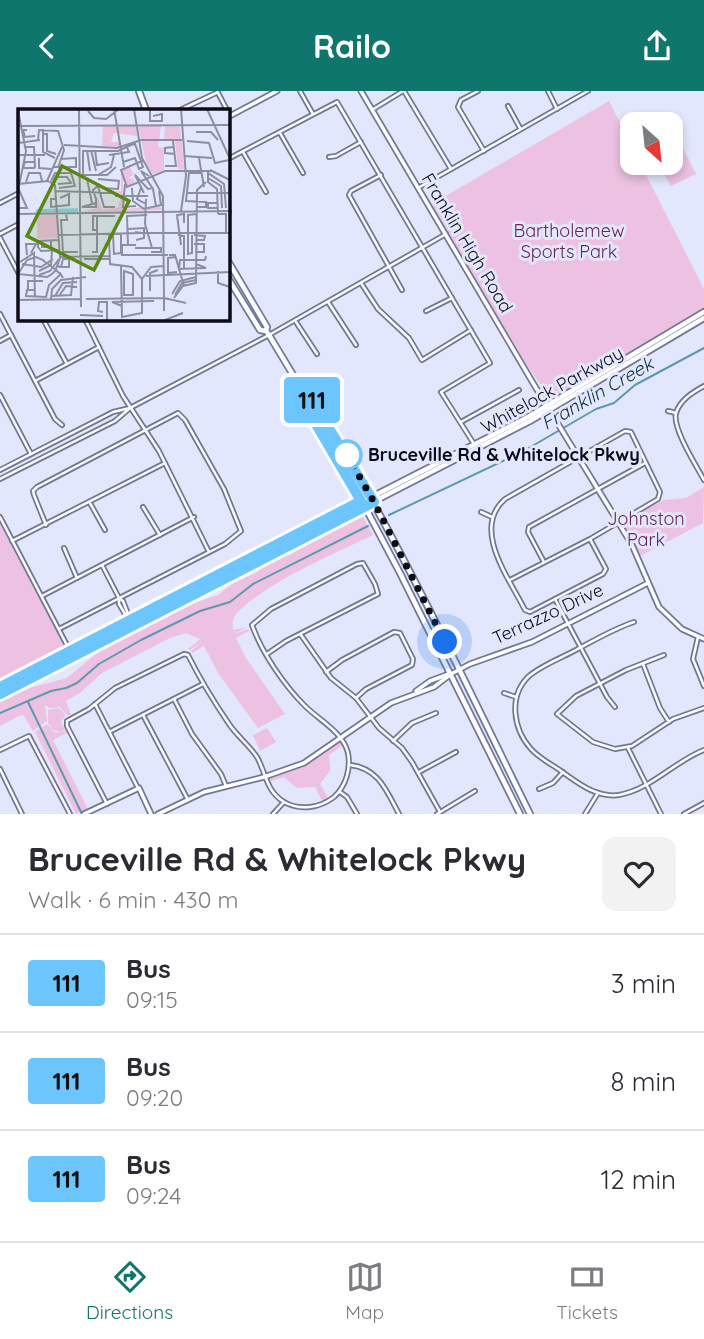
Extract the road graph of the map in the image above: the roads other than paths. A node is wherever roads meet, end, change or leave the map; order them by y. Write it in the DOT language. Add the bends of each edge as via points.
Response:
graph roads {
  1 [pos="139,91"];
  2 [pos="218,91"];
  3 [pos="277,91"];
  4 [pos="300,91"];
  5 [pos="361,91"];
  6 [pos="404,91"];
  7 [pos="478,91"];
  8 [pos="548,91"];
  9 [pos="588,91"];
  10 [pos="509,107"];
  11 [pos="146,109"];
  12 [pos="182,109"];
  13 [pos="226,109"];
  14 [pos="557,109"];
  15 [pos="372,110"];
  16 [pos="229,114"];
  17 [pos="313,114"];
  18 [pos="521,129"];
  19 [pos="279,132"];
  20 [pos="362,142"];
  21 [pos="243,151"];
  22 [pos="484,151"];
  23 [pos="329,157"];
  24 [pos="229,158"];
  25 [pos="451,169"];
  26 [pos="303,173"];
  27 [pos="381,175"];
  28 [pos="418,188"];
  29 [pos="265,192"];
  30 [pos="18,194"];
  31 [pos="0,203"];
  32 [pos="18,225"];
  33 [pos="446,234"];
  34 [pos="0,236"];
  35 [pos="424,247"];
  36 [pos="229,263"];
  37 [pos="391,266"];
  38 [pos="18,272"];
  39 [pos="229,280"];
  40 [pos="361,283"];
  41 [pos="402,290"];
  42 [pos="452,298"];
  43 [pos="328,302"];
  44 [pos="426,311"];
  45 [pos="704,313"];
  46 [pos="0,314"];
  47 [pos="704,318"];
  48 [pos="44,320"];
  49 [pos="86,320"];
  50 [pos="295,321"];
  51 [pos="471,330"];
  52 [pos="268,333"];
  53 [pos="11,335"];
  54 [pos="0,341"];
  55 [pos="356,345"];
  56 [pos="99,347"];
  57 [pos="317,355"];
  58 [pos="67,364"];
  59 [pos="35,381"];
  60 [pos="704,386"];
  61 [pos="519,390"];
  62 [pos="304,393"];
  63 [pos="0,395"];
  64 [pos="549,407"];
  65 [pos="130,408"];
  66 [pos="668,411"];
  67 [pos="676,412"];
  68 [pos="460,422"];
  69 [pos="62,425"];
  70 [pos="144,431"];
  71 [pos="475,446"];
  72 [pos="31,454"];
  73 [pos="579,457"];
  74 [pos="165,463"];
  75 [pos="645,463"];
  76 [pos="0,470"];
  77 [pos="702,472"];
  78 [pos="0,479"];
  79 [pos="704,479"];
  80 [pos="599,490"];
  81 [pos="373,499"];
  82 [pos="90,503"];
  83 [pos="363,504"];
  84 [pos="144,507"];
  85 [pos="481,512"];
  86 [pos="0,517"];
  87 [pos="194,517"];
  88 [pos="492,517"];
  89 [pos="618,522"];
  90 [pos="46,525"];
  91 [pos="105,530"];
  92 [pos="160,535"];
  93 [pos="590,539"];
  94 [pos="12,541"];
  95 [pos="64,548"];
  96 [pos="209,552"];
  97 [pos="544,562"];
  98 [pos="102,565"];
  99 [pos="78,578"];
  100 [pos="510,580"];
  101 [pos="648,583"];
  102 [pos="42,596"];
  103 [pos="119,598"];
  104 [pos="555,599"];
  105 [pos="634,622"];
  106 [pos="132,623"];
  107 [pos="568,623"];
  108 [pos="60,629"];
  109 [pos="300,635"];
  110 [pos="698,637"];
  111 [pos="704,639"];
  112 [pos="581,647"];
  113 [pos="71,651"];
  114 [pos="267,654"];
  115 [pos="664,655"];
  116 [pos="643,664"];
  117 [pos="459,670"];
  118 [pos="326,672"];
  119 [pos="451,674"];
  120 [pos="600,683"];
  121 [pos="203,684"];
  122 [pos="704,686"];
  123 [pos="0,687"];
  124 [pos="504,693"];
  125 [pos="0,694"];
  126 [pos="516,697"];
  127 [pos="356,698"];
  128 [pos="174,699"];
  129 [pos="95,704"];
  130 [pos="615,706"];
  131 [pos="704,708"];
  132 [pos="436,713"];
  133 [pos="143,715"];
  134 [pos="371,716"];
  135 [pos="669,722"];
  136 [pos="111,731"];
  137 [pos="341,738"];
  138 [pos="393,741"];
  139 [pos="628,747"];
  140 [pos="0,750"];
  141 [pos="704,750"];
  142 [pos="456,752"];
  143 [pos="349,765"];
  144 [pos="0,769"];
  145 [pos="563,772"];
  146 [pos="419,773"];
  147 [pos="264,777"];
  148 [pos="645,784"];
  149 [pos="226,786"];
  150 [pos="139,788"];
  151 [pos="540,789"];
  152 [pos="340,791"];
  153 [pos="475,791"];
  154 [pos="598,793"];
  155 [pos="188,799"];
  156 [pos="284,802"];
  157 [pos="704,803"];
  158 [pos="107,804"];
  159 [pos="692,812"];
  160 [pos="438,813"];
  161 [pos="22,814"];
  162 [pos="70,814"];
  163 [pos="84,814"];
  164 [pos="152,814"];
  165 [pos="158,814"];
  166 [pos="274,814"];
  167 [pos="357,814"];
  168 [pos="399,814"];
  169 [pos="520,814"];
  170 [pos="530,814"];
  171 [pos="585,814"];
  172 [pos="661,814"];
  173 [pos="684,814"];
  1 -- 11 [label="main road"];
  2 -- 12 [label="street"];
  2 -- 13 [label="street"];
  3 -- 16 [label="street"];
  4 -- 17 [label="street"];
  5 -- 15 [label="street, Franklin High Road"];
  6 -- 15 [label="street"];
  6 -- 25 [label="street"];
  7 -- 22 [label="street" via="461,100 458,107"];
  8 -- 14 [label="street"];
  9 -- 14 [label="street"];
  10 -- 18 [label="street"];
  14 -- 18 [label="street"];
  15 -- 28 [label="street, Franklin High Road"];
  17 -- 19 [label="street"];
  17 -- 20 [label="street" via="337,102"];
  18 -- 22 [label="street"];
  19 -- 21 [label="street"];
  19 -- 26 [label="street"];
  20 -- 23 [label="street"];
  20 -- 27 [label="street"];
  21 -- 24 [label="street"];
  21 -- 29 [label="street"];
  22 -- 25 [label="street"];
  25 -- 28 [label="street"];
  27 -- 35 [label="street"];
  27 -- 37 [label="street" via="349,195"];
  28 -- 33 [label="street, Franklin High Road"];
  30 -- 31 [label="street"];
  32 -- 34 [label="street"];
  33 -- 35 [label="street"];
  33 -- 64 [label="street, Franklin High Road"];
  34 -- 38 [label="street"];
  35 -- 37 [label="street"];
  35 -- 42 [label="street"];
  36 -- 52 [label="main road"];
  37 -- 40 [label="street"];
  37 -- 41 [label="street"];
  39 -- 52 [label="main road" via="260,330"];
  40 -- 43 [label="street"];
  40 -- 51 [label="street" via="422,360"];
  42 -- 44 [label="street"];
  42 -- 51 [label="street"];
  43 -- 50 [label="street"];
  43 -- 55 [label="street"];
  45 -- 64 [label="main road, Whitelock Parkway"];
  46 -- 53 [label="street"];
  47 -- 64 [label="main road, Whitelock Parkway"];
  48 -- 58 [label="street"];
  49 -- 56 [label="street"];
  50 -- 52 [label="street"];
  50 -- 57 [label="street"];
  51 -- 68 [label="street" via="490,363 441,392"];
  52 -- 62 [label="main road"];
  52 -- 65 [label="street"];
  53 -- 54 [label="street"];
  53 -- 59 [label="street"];
  56 -- 58 [label="street"];
  56 -- 65 [label="street"];
  58 -- 59 [label="street"];
  59 -- 69 [label="street"];
  60 -- 67 [label="street"];
  61 -- 68 [label="street"];
  62 -- 81 [label="main road" via="329,424"];
  62 -- 83 [label="main road" via="303,402"];
  63 -- 72 [label="street"];
  64 -- 71 [label="main road, Whitelock Parkway"];
  64 -- 73 [label="street, Franklin High Road"];
  65 -- 70 [label="street"];
  65 -- 72 [label="street" via="113,412"];
  65 -- 78 [label="street" via="115,421"];
  66 -- 67 [label="street"];
  67 -- 77 [label="street" via="678,429"];
  68 -- 71 [label="street"];
  70 -- 74 [label="street"];
  70 -- 90 [label="street" via="37,487 33,491"];
  70 -- 96 [label="street" via="174,414 181,415 224,489 241,531"];
  71 -- 81 [label="main road, Whitelock Parkway"];
  72 -- 76 [label="street"];
  73 -- 75 [label="street" via="625,431 631,432"];
  73 -- 80 [label="street, Franklin High Road"];
  73 -- 88 [label="street" via="505,499"];
  74 -- 82 [label="street"];
  74 -- 87 [label="street"];
  75 -- 80 [label="street"];
  75 -- 89 [label="street" via="660,492 658,499"];
  77 -- 79 [label="street"];
  80 -- 89 [label="street, Franklin High Road"];
  80 -- 97 [label="street" via="530,527 528,532"];
  81 -- 83 [label="main road, Whitelock Parkway"];
  81 -- 117 [label="main road"];
  82 -- 90 [label="street"];
  82 -- 91 [label="street"];
  83 -- 106 [label="main road, Whitelock Parkway"];
  83 -- 119 [label="main road"];
  84 -- 92 [label="street"];
  85 -- 88 [label="street"];
  86 -- 94 [label="street"];
  87 -- 92 [label="street"];
  87 -- 96 [label="street"];
  88 -- 100 [label="street" via="491,540"];
  89 -- 93 [label="street"];
  89 -- 101 [label="street, Franklin High Road"];
  90 -- 94 [label="street"];
  92 -- 98 [label="street"];
  93 -- 97 [label="street"];
  93 -- 104 [label="street" via="606,569"];
  94 -- 102 [label="street"];
  95 -- 99 [label="street"];
  96 -- 103 [label="street"];
  97 -- 100 [label="street"];
  98 -- 99 [label="street"];
  98 -- 103 [label="street"];
  99 -- 102 [label="street"];
  100 -- 104 [label="street" via="525,610 530,612"];
  101 -- 107 [label="street, Terrazzo Drive"];
  101 -- 110 [label="street, Franklin High Road" via="670,619"];
  102 -- 108 [label="street"];
  103 -- 106 [label="street"];
  103 -- 108 [label="street"];
  104 -- 107 [label="street"];
  105 -- 112 [label="street"];
  106 -- 113 [label="main road, Whitelock Parkway"];
  106 -- 125 [label="main road, Whitelock Parkway"];
  107 -- 112 [label="street"];
  107 -- 117 [label="street, Terrazzo Drive"];
  108 -- 113 [label="street"];
  109 -- 114 [label="street"];
  109 -- 114 [label="street" via="378,594 363,563 271,609 252,624"];
  109 -- 118 [label="street"];
  110 -- 111 [label="street, Franklin High Road"];
  110 -- 122 [label="street" via="693,659"];
  112 -- 120 [label="street"];
  112 -- 126 [label="street" via="535,672"];
  113 -- 123 [label="main road, Whitelock Parkway"];
  114 -- 137 [label="street" via="304,705"];
  115 -- 116 [label="street"];
  116 -- 120 [label="street"];
  116 -- 135 [label="street"];
  117 -- 119 [label="street, Terrazzo Drive"];
  117 -- 170 [label="main road"];
  118 -- 127 [label="street"];
  118 -- 127 [label="street" via="359,650 400,633 412,665"];
  119 -- 134 [label="street, Terrazzo Drive" via="434,687"];
  119 -- 169 [label="main road"];
  120 -- 130 [label="street"];
  120 -- 139 [label="street" via="571,699 557,714 598,745"];
  121 -- 128 [label="street"];
  121 -- 129 [label="street" via="186,654 115,688"];
  121 -- 147 [label="street" via="258,759"];
  124 -- 126 [label="street"];
  126 -- 145 [label="street" via="516,719 525,741"];
  127 -- 134 [label="street"];
  128 -- 133 [label="street"];
  128 -- 149 [label="street"];
  129 -- 136 [label="street"];
  129 -- 158 [label="street" via="66,723"];
  131 -- 135 [label="street"];
  132 -- 138 [label="street" via="412,723"];
  133 -- 136 [label="street"];
  133 -- 155 [label="street"];
  134 -- 137 [label="street, Terrazzo Drive"];
  134 -- 138 [label="street"];
  135 -- 139 [label="street"];
  136 -- 150 [label="street"];
  137 -- 143 [label="street"];
  137 -- 147 [label="street, Terrazzo Drive" via="304,763"];
  138 -- 146 [label="street"];
  139 -- 148 [label="street"];
  140 -- 162 [label="street" via="29,736"];
  141 -- 148 [label="street"];
  142 -- 146 [label="street"];
  143 -- 152 [label="street"];
  143 -- 168 [label="street" via="364,767 378,778"];
  144 -- 161 [label="street"];
  145 -- 151 [label="street"];
  145 -- 154 [label="street"];
  146 -- 160 [label="street"];
  147 -- 149 [label="street, Terrazzo Drive"];
  147 -- 156 [label="street"];
  148 -- 154 [label="street" via="619,795"];
  148 -- 172 [label="street"];
  149 -- 155 [label="street, Terrazzo Drive"];
  150 -- 158 [label="street"];
  150 -- 164 [label="street"];
  152 -- 156 [label="street" via="310,810"];
  152 -- 167 [label="street"];
  153 -- 160 [label="street"];
  154 -- 171 [label="street"];
  155 -- 165 [label="street, Terrazzo Drive"];
  156 -- 166 [label="street"];
  157 -- 159 [label="street"];
  158 -- 163 [label="street"];
  159 -- 173 [label="street"];
}
